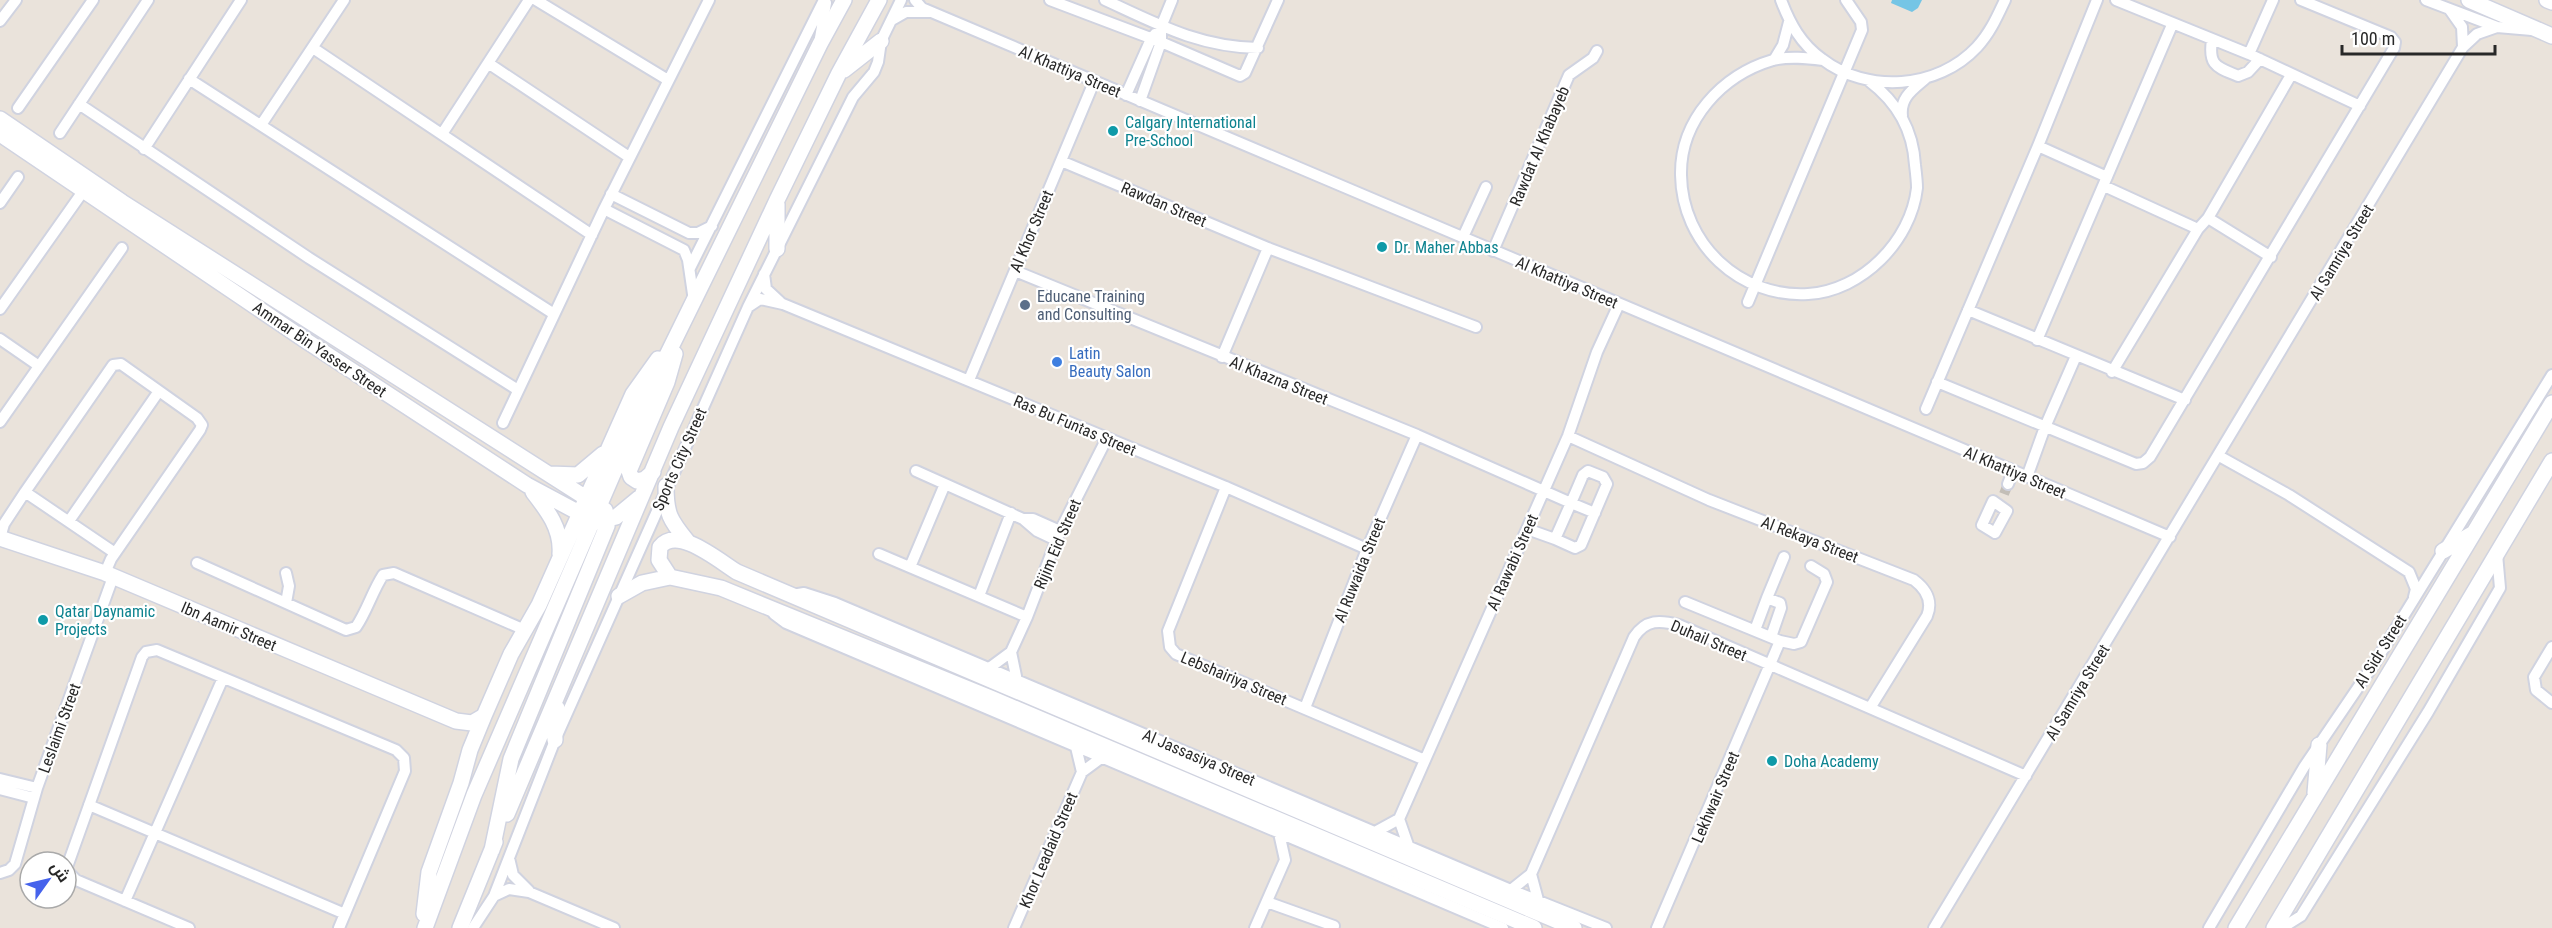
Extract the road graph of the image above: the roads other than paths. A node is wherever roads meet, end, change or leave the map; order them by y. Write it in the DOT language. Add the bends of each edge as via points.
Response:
graph roads {
  1 [pos="16,0"];
  2 [pos="93,0"];
  3 [pos="148,0"];
  4 [pos="242,0"];
  5 [pos="344,0"];
  6 [pos="529,0"];
  7 [pos="536,0"];
  8 [pos="709,0"];
  9 [pos="825,0"];
  10 [pos="844,0"];
  11 [pos="879,0"];
  12 [pos="901,0"];
  13 [pos="915,0"];
  14 [pos="1050,0"];
  15 [pos="1105,0"];
  16 [pos="1172,0"];
  17 [pos="1278,0"];
  18 [pos="1781,0"];
  19 [pos="1846,0"];
  20 [pos="2005,0"];
  21 [pos="2097,0"];
  22 [pos="2116,0"];
  23 [pos="2273,0"];
  24 [pos="2301,0"];
  25 [pos="2426,0"];
  26 [pos="2469,0"];
  27 [pos="2547,0"];
  28 [pos="2552,2"];
  29 [pos="1069,3"];
  30 [pos="2450,10"];
  31 [pos="931,12"];
  32 [pos="0,21"];
  33 [pos="890,21"];
  34 [pos="1789,22"];
  35 [pos="2172,25"];
  36 [pos="1161,27"];
  37 [pos="2497,27"];
  38 [pos="2546,33"];
  39 [pos="881,40"];
  40 [pos="1156,40"];
  41 [pos="2212,40"];
  42 [pos="820,45"];
  43 [pos="2463,47"];
  44 [pos="313,48"];
  45 [pos="1258,48"];
  46 [pos="1597,51"];
  47 [pos="2249,54"];
  48 [pos="2260,59"];
  49 [pos="1774,60"];
  50 [pos="1823,60"];
  51 [pos="488,63"];
  52 [pos="1846,72"];
  53 [pos="839,73"];
  54 [pos="2291,75"];
  55 [pos="1928,77"];
  56 [pos="189,79"];
  57 [pos="668,80"];
  58 [pos="1869,81"];
  59 [pos="1094,82"];
  60 [pos="1125,95"];
  61 [pos="1140,101"];
  62 [pos="79,104"];
  63 [pos="2360,106"];
  64 [pos="18,108"];
  65 [pos="0,110"];
  66 [pos="1902,116"];
  67 [pos="0,119"];
  68 [pos="261,125"];
  69 [pos="60,133"];
  70 [pos="0,134"];
  71 [pos="442,134"];
  72 [pos="2038,146"];
  73 [pos="144,149"];
  74 [pos="629,157"];
  75 [pos="1061,161"];
  76 [pos="18,177"];
  77 [pos="2105,182"];
  78 [pos="1486,187"];
  79 [pos="84,190"];
  80 [pos="611,194"];
  81 [pos="777,200"];
  82 [pos="122,202"];
  83 [pos="0,203"];
  84 [pos="604,208"];
  85 [pos="2208,218"];
  86 [pos="712,226"];
  87 [pos="2198,229"];
  88 [pos="592,235"];
  89 [pos="1463,237"];
  90 [pos="122,248"];
  91 [pos="1268,248"];
  92 [pos="777,249"];
  93 [pos="1493,251"];
  94 [pos="2271,257"];
  95 [pos="690,268"];
  96 [pos="1015,270"];
  97 [pos="764,274"];
  98 [pos="1755,284"];
  99 [pos="693,301"];
  100 [pos="1748,302"];
  101 [pos="783,304"];
  102 [pos="1619,304"];
  103 [pos="748,307"];
  104 [pos="0,309"];
  105 [pos="1968,310"];
  106 [pos="554,314"];
  107 [pos="683,322"];
  108 [pos="1476,327"];
  109 [pos="0,339"];
  110 [pos="2037,340"];
  111 [pos="673,344"];
  112 [pos="2076,356"];
  113 [pos="1222,357"];
  114 [pos="39,366"];
  115 [pos="2112,372"];
  116 [pos="2552,375"];
  117 [pos="969,380"];
  118 [pos="1937,382"];
  119 [pos="518,390"];
  120 [pos="159,391"];
  121 [pos="2185,400"];
  122 [pos="2552,403"];
  123 [pos="1926,409"];
  124 [pos="0,422"];
  125 [pos="503,423"];
  126 [pos="2044,427"];
  127 [pos="1417,435"];
  128 [pos="1568,436"];
  129 [pos="1107,438"];
  130 [pos="609,448"];
  131 [pos="2219,456"];
  132 [pos="2552,461"];
  133 [pos="916,471"];
  134 [pos="2013,471"];
  135 [pos="653,472"];
  136 [pos="545,473"];
  137 [pos="2027,477"];
  138 [pos="945,484"];
  139 [pos="527,485"];
  140 [pos="666,486"];
  141 [pos="1226,487"];
  142 [pos="1544,489"];
  143 [pos="645,491"];
  144 [pos="25,492"];
  145 [pos="2004,494"];
  146 [pos="594,501"];
  147 [pos="1571,503"];
  148 [pos="1011,513"];
  149 [pos="1595,513"];
  150 [pos="594,518"];
  151 [pos="69,521"];
  152 [pos="1527,529"];
  153 [pos="2475,532"];
  154 [pos="1058,536"];
  155 [pos="2170,537"];
  156 [pos="0,538"];
  157 [pos="1555,539"];
  158 [pos="687,541"];
  159 [pos="1366,549"];
  160 [pos="116,553"];
  161 [pos="879,554"];
  162 [pos="2497,554"];
  163 [pos="1784,557"];
  164 [pos="2439,558"];
  165 [pos="560,560"];
  166 [pos="197,563"];
  167 [pos="1811,566"];
  168 [pos="910,567"];
  169 [pos="2409,572"];
  170 [pos="286,573"];
  171 [pos="109,575"];
  172 [pos="669,578"];
  173 [pos="790,595"];
  174 [pos="619,596"];
  175 [pos="980,596"];
  176 [pos="2414,597"];
  177 [pos="1767,598"];
  178 [pos="1686,602"];
  179 [pos="286,603"];
  180 [pos="556,605"];
  181 [pos="768,606"];
  182 [pos="1027,617"];
  183 [pos="525,630"];
  184 [pos="1755,630"];
  185 [pos="1775,639"];
  186 [pos="2552,647"];
  187 [pos="1011,652"];
  188 [pos="1771,666"];
  189 [pos="988,669"];
  190 [pos="563,676"];
  191 [pos="222,678"];
  192 [pos="1017,681"];
  193 [pos="1034,688"];
  194 [pos="495,690"];
  195 [pos="2552,703"];
  196 [pos="1049,705"];
  197 [pos="1305,708"];
  198 [pos="1870,708"];
  199 [pos="484,716"];
  200 [pos="456,721"];
  201 [pos="1046,722"];
  202 [pos="1054,737"];
  203 [pos="555,740"];
  204 [pos="2319,745"];
  205 [pos="1076,747"];
  206 [pos="470,750"];
  207 [pos="1101,758"];
  208 [pos="1425,760"];
  209 [pos="1146,765"];
  210 [pos="1131,771"];
  211 [pos="1082,772"];
  212 [pos="2026,776"];
  213 [pos="0,779"];
  214 [pos="0,789"];
  215 [pos="36,793"];
  216 [pos="2314,799"];
  217 [pos="89,805"];
  218 [pos="1400,819"];
  219 [pos="1360,824"];
  220 [pos="1342,829"];
  221 [pos="1377,831"];
  222 [pos="155,832"];
  223 [pos="1280,833"];
  224 [pos="1305,844"];
  225 [pos="1415,848"];
  226 [pos="492,850"];
  227 [pos="1338,852"];
  228 [pos="509,858"];
  229 [pos="1285,860"];
  230 [pos="1434,868"];
  231 [pos="0,873"];
  232 [pos="1531,874"];
  233 [pos="1511,890"];
  234 [pos="529,892"];
  235 [pos="494,896"];
  236 [pos="1538,900"];
  237 [pos="125,901"];
  238 [pos="1267,902"];
  239 [pos="345,914"];
  240 [pos="1334,926"];
  241 [pos="189,928"];
  242 [pos="339,928"];
  243 [pos="424,928"];
  244 [pos="460,928"];
  245 [pos="473,928"];
  246 [pos="614,928"];
  247 [pos="1014,928"];
  248 [pos="1256,928"];
  249 [pos="1503,928"];
  250 [pos="1534,928"];
  251 [pos="1575,928"];
  252 [pos="1606,928"];
  253 [pos="1658,928"];
  254 [pos="1934,928"];
  255 [pos="2210,928"];
  256 [pos="2236,928"];
  257 [pos="2274,928"];
  258 [pos="2282,928"];
  1 -- 32 [label="street"];
  2 -- 64 [label="street"];
  3 -- 62 [label="street"];
  4 -- 56 [label="street"];
  5 -- 44 [label="street"];
  6 -- 51 [label="street"];
  7 -- 57 [label="street"];
  8 -- 57 [label="street"];
  9 -- 42 [label="street"];
  9 -- 86 [label="street"];
  10 -- 42 [label="street"];
  11 -- 53 [label="street, Sports City Street"];
  12 -- 33 [label="street, Sports City Street"];
  13 -- 31 [label="street, Al Khattiya Street"];
  14 -- 29 [label="street"];
  15 -- 36 [label="street"];
  16 -- 36 [label="street"];
  17 -- 45 [label="street"];
  18 -- 34 [label="street"];
  19 -- 52 [label="street" via="1862,22 1862,30"];
  20 -- 55 [label="street" via="1994,25 1976,48 1954,65"];
  21 -- 72 [label="street"];
  22 -- 35 [label="street"];
  23 -- 47 [label="street"];
  24 -- 63 [label="street" via="2395,42"];
  25 -- 30 [label="street"];
  26 -- 38 [label="street"];
  27 -- 28 [label="street"];
  29 -- 40 [label="street"];
  30 -- 37 [label="street"];
  30 -- 43 [label="street" via="2462,27"];
  31 -- 33 [label="street, Al Khattiya Street" via="906,12"];
  31 -- 59 [label="street, Al Khattiya Street"];
  33 -- 39 [label="street, Sports City Street"];
  34 -- 49 [label="street"];
  34 -- 50 [label="street"];
  35 -- 41 [label="street"];
  35 -- 77 [label="street"];
  36 -- 40 [label="street"];
  36 -- 45 [label="street" via="1235,48"];
  37 -- 38 [label="street"];
  37 -- 43 [label="street, Al Samriya Street" via="2477,34"];
  39 -- 53 [label="street"];
  39 -- 92 [label="street, Sports City Street" via="874,72 853,97"];
  40 -- 45 [label="street" via="1240,76"];
  40 -- 60 [label="street"];
  40 -- 61 [label="street"];
  41 -- 47 [label="street"];
  41 -- 48 [label="street" via="2210,55 2214,63 2238,76"];
  42 -- 99 [label="street"];
  43 -- 131 [label="street, Al Samriya Street"];
  44 -- 68 [label="street"];
  44 -- 71 [label="street"];
  46 -- 93 [label="street, Rawdat Al Khabayeb" via="1569,75"];
  47 -- 48 [label="street"];
  48 -- 54 [label="street"];
  49 -- 50 [label="street"];
  49 -- 98 [label="street" via="1732,78 1710,97 1690,129 1681,166 1681,189 1691,226 1711,255 1735,275"];
  50 -- 52 [label="street"];
  51 -- 71 [label="street"];
  51 -- 74 [label="street"];
  52 -- 58 [label="street"];
  52 -- 98 [label="street"];
  53 -- 81 [label="street, Sports City Street"];
  54 -- 63 [label="street"];
  54 -- 85 [label="street"];
  55 -- 58 [label="street" via="1900,82"];
  55 -- 66 [label="street" via="1906,96"];
  56 -- 68 [label="street"];
  56 -- 73 [label="street"];
  57 -- 74 [label="street"];
  58 -- 66 [label="street" via="1894,102"];
  59 -- 60 [label="street, Al Khattiya Street"];
  59 -- 75 [label="street, Al Khor Street"];
  60 -- 61 [label="street, Al Khattiya Street"];
  61 -- 89 [label="street, Al Khattiya Street"];
  62 -- 69 [label="street"];
  62 -- 73 [label="street"];
  63 -- 94 [label="street"];
  65 -- 82 [label="street" via="96,176"];
  66 -- 98 [label="street" via="1914,150 1917,188 1907,225 1885,258 1846,285 1810,294 1780,293"];
  67 -- 82 [label="street, Ammar Bin Yasser Street"];
  68 -- 106 [label="street"];
  70 -- 79 [label="street, Ammar Bin Yasser Street"];
  71 -- 88 [label="street"];
  72 -- 77 [label="street"];
  72 -- 105 [label="street"];
  73 -- 119 [label="street"];
  74 -- 80 [label="street"];
  75 -- 91 [label="street, Rawdan Street"];
  75 -- 96 [label="street, Al Khor Street"];
  76 -- 83 [label="street"];
  77 -- 87 [label="street"];
  77 -- 110 [label="street"];
  78 -- 89 [label="street"];
  79 -- 104 [label="street"];
  79 -- 139 [label="street, Ammar Bin Yasser Street"];
  80 -- 84 [label="street"];
  80 -- 86 [label="street" via="689,233"];
  81 -- 92 [label="street"];
  81 -- 135 [label="street, Sports City Street"];
  82 -- 136 [label="street, Ammar Bin Yasser Street"];
  84 -- 88 [label="street"];
  84 -- 95 [label="street" via="680,247"];
  85 -- 87 [label="street"];
  85 -- 94 [label="street"];
  86 -- 95 [label="street"];
  87 -- 115 [label="street"];
  88 -- 106 [label="street"];
  89 -- 93 [label="street, Al Khattiya Street"];
  90 -- 114 [label="street"];
  91 -- 108 [label="street, Rawdan Street"];
  91 -- 113 [label="street"];
  92 -- 97 [label="street, Sports City Street"];
  93 -- 102 [label="street, Al Khattiya Street"];
  94 -- 121 [label="street"];
  95 -- 99 [label="street"];
  96 -- 113 [label="street, Al Khazna Street"];
  96 -- 117 [label="street, Al Khor Street"];
  97 -- 101 [label="street, Ras Bu Funtas Street" via="766,289"];
  97 -- 103 [label="street, Sports City Street"];
  98 -- 100 [label="street"];
  99 -- 107 [label="street"];
  101 -- 103 [label="street, Ras Bu Funtas Street" via="763,299"];
  101 -- 117 [label="street, Ras Bu Funtas Street"];
  102 -- 128 [label="street, Al Rawabi Street" via="1597,352"];
  102 -- 134 [label="street, Al Khattiya Street"];
  103 -- 140 [label="street, Sports City Street"];
  105 -- 110 [label="street"];
  105 -- 118 [label="street"];
  106 -- 119 [label="street"];
  107 -- 111 [label="street"];
  107 -- 135 [label="street" via="667,381 629,471 637,481"];
  109 -- 114 [label="street"];
  110 -- 112 [label="street"];
  111 -- 130 [label="street" via="636,388"];
  111 -- 146 [label="street"];
  112 -- 115 [label="street"];
  112 -- 126 [label="street"];
  113 -- 127 [label="street, Al Khazna Street"];
  114 -- 124 [label="street"];
  115 -- 121 [label="street"];
  116 -- 164 [label="street, Al Sidr Street"];
  117 -- 129 [label="street, Ras Bu Funtas Street"];
  118 -- 123 [label="street"];
  118 -- 126 [label="street"];
  119 -- 125 [label="street"];
  120 -- 144 [label="street, Leslaimi Street" via="121,364 113,365"];
  120 -- 151 [label="street"];
  120 -- 160 [label="street, Leslaimi Street" via="199,419 201,428"];
  121 -- 126 [label="street" via="2143,463 2136,464"];
  122 -- 153 [label="street, Al Sidr Street"];
  126 -- 137 [label="street"];
  127 -- 142 [label="street, Al Khazna Street"];
  127 -- 159 [label="street, Al Ruwaida Street"];
  128 -- 142 [label="street, Al Rawabi Street"];
  128 -- 198 [label="street, Al Rekaya Street" via="1709,500 1922,586 1930,609"];
  129 -- 141 [label="street, Ras Bu Funtas Street"];
  129 -- 154 [label="street, Rijim Eid Street"];
  130 -- 136 [label="street" via="578,475"];
  130 -- 146 [label="street"];
  131 -- 155 [label="street, Al Samriya Street"];
  131 -- 169 [label="street" via="2289,495"];
  132 -- 162 [label="street"];
  133 -- 138 [label="street"];
  134 -- 137 [label="street, Al Khattiya Street"];
  134 -- 145 [label="street"];
  135 -- 143 [label="street, Sports City Street"];
  136 -- 146 [label="street, Ammar Bin Yasser Street"];
  137 -- 155 [label="street, Al Khattiya Street"];
  138 -- 148 [label="street"];
  138 -- 168 [label="street"];
  139 -- 150 [label="street, Ammar Bin Yasser Street"];
  139 -- 165 [label="street" via="555,526"];
  140 -- 158 [label="street" via="666,508"];
  140 -- 174 [label="street, Sports City Street"];
  141 -- 159 [label="street, Ras Bu Funtas Street"];
  141 -- 197 [label="street, Lebshairiya Street" via="1168,631 1170,647 1176,654"];
  142 -- 147 [label="street, Al Khazna Street"];
  142 -- 152 [label="street, Al Rawabi Street"];
  143 -- 150 [label="street" via="628,510"];
  143 -- 190 [label="street, Sports City Street"];
  144 -- 151 [label="street"];
  144 -- 156 [label="street, Leslaimi Street" via="4,524"];
  146 -- 150 [label="street"];
  146 -- 150 [label="street" via="606,512"];
  147 -- 149 [label="street, Al Khazna Street"];
  147 -- 149 [label="street" via="1583,475 1588,471 1603,477 1607,484"];
  147 -- 157 [label="street"];
  148 -- 154 [label="street" via="1033,519"];
  148 -- 175 [label="street"];
  149 -- 157 [label="street" via="1578,548"];
  150 -- 165 [label="street"];
  150 -- 180 [label="street"];
  150 -- 226 [label="street" via="511,759"];
  151 -- 160 [label="street"];
  152 -- 157 [label="street"];
  152 -- 208 [label="street, Al Rawabi Street"];
  153 -- 164 [label="street"];
  153 -- 216 [label="street, Al Sidr Street"];
  154 -- 182 [label="street, Rijim Eid Street"];
  155 -- 212 [label="street, Al Samriya Street"];
  156 -- 171 [label="street, Ibn Aamir Street"];
  158 -- 172 [label="street" via="669,539 660,547 658,560"];
  158 -- 173 [label="street, Al Jassasiya Street" via="737,572"];
  159 -- 197 [label="street, Al Ruwaida Street"];
  160 -- 171 [label="street, Leslaimi Street"];
  161 -- 168 [label="street"];
  162 -- 257 [label="street"];
  162 -- 258 [label="street" via="2500,588 2301,916"];
  163 -- 177 [label="street"];
  164 -- 169 [label="street" via="2425,571"];
  164 -- 176 [label="street, Al Sidr Street"];
  165 -- 183 [label="street"];
  166 -- 179 [label="street"];
  167 -- 185 [label="street" via="1824,574 1827,582 1801,642"];
  168 -- 175 [label="street"];
  169 -- 176 [label="street" via="2416,589"];
  170 -- 179 [label="street"];
  171 -- 200 [label="street, Ibn Aamir Street"];
  171 -- 215 [label="street, Leslaimi Street"];
  172 -- 174 [label="street" via="642,583"];
  172 -- 181 [label="street, Al Jassasiya Street" via="721,588"];
  173 -- 189 [label="street, Al Jassasiya Street" via="818,596"];
  173 -- 196 [label="street, Al Jassasiya Street"];
  174 -- 203 [label="street, Sports City Street"];
  175 -- 182 [label="street"];
  176 -- 204 [label="street, Al Sidr Street"];
  177 -- 184 [label="street"];
  177 -- 185 [label="street, Lekhwair Street" via="1782,605"];
  178 -- 184 [label="street"];
  179 -- 183 [label="street" via="346,630 356,627 382,575 394,573"];
  180 -- 194 [label="street" via="511,675"];
  180 -- 243 [label="street" via="474,795"];
  181 -- 201 [label="street, Al Jassasiya Street"];
  181 -- 202 [label="street, Al Jassasiya Street" via="786,623"];
  182 -- 187 [label="street, Rijim Eid Street"];
  183 -- 194 [label="street"];
  184 -- 185 [label="street"];
  185 -- 188 [label="street, Lekhwair Street"];
  186 -- 195 [label="street" via="2534,677 2536,690"];
  187 -- 189 [label="street, Rijim Eid Street"];
  187 -- 192 [label="street"];
  188 -- 198 [label="street, Duhail Street"];
  188 -- 232 [label="street, Duhail Street" via="1679,625 1662,620 1641,627"];
  188 -- 253 [label="street, Lekhwair Street"];
  189 -- 192 [label="street, Al Jassasiya Street"];
  190 -- 203 [label="street" via="554,722"];
  190 -- 226 [label="street, Sports City Street"];
  191 -- 217 [label="street" via="157,650 146,652"];
  191 -- 222 [label="street"];
  191 -- 239 [label="street" via="396,750 404,758 405,771"];
  192 -- 193 [label="street, Al Jassasiya Street"];
  193 -- 196 [label="street"];
  193 -- 219 [label="street, Al Jassasiya Street"];
  194 -- 199 [label="street"];
  196 -- 220 [label="street, Al Jassasiya Street"];
  197 -- 208 [label="street, Lebshairiya Street"];
  198 -- 212 [label="street, Duhail Street"];
  199 -- 200 [label="street" via="472,723"];
  199 -- 206 [label="street"];
  200 -- 206 [label="street" via="468,735"];
  201 -- 202 [label="street"];
  201 -- 209 [label="street, Al Jassasiya Street"];
  202 -- 205 [label="street, Al Jassasiya Street"];
  203 -- 228 [label="street, Sports City Street"];
  204 -- 216 [label="street"];
  204 -- 255 [label="street, Al Sidr Street"];
  205 -- 207 [label="street, Al Jassasiya Street"];
  205 -- 211 [label="street, Khor Leadaid Street"];
  206 -- 243 [label="street" via="429,872"];
  207 -- 210 [label="street, Al Jassasiya Street"];
  207 -- 211 [label="street, Khor Leadaid Street"];
  208 -- 218 [label="street, Al Rawabi Street"];
  209 -- 210 [label="street"];
  209 -- 227 [label="street, Al Jassasiya Street"];
  210 -- 223 [label="street, Al Jassasiya Street"];
  211 -- 247 [label="street, Khor Leadaid Street"];
  212 -- 254 [label="street, Al Samriya Street"];
  213 -- 215 [label="street"];
  214 -- 215 [label="street"];
  215 -- 231 [label="street, Leslaimi Street" via="15,864"];
  216 -- 256 [label="street, Al Sidr Street"];
  217 -- 222 [label="street"];
  217 -- 237 [label="street" via="68,872 76,880"];
  218 -- 221 [label="street"];
  218 -- 225 [label="street"];
  219 -- 220 [label="street"];
  219 -- 221 [label="street, Al Jassasiya Street"];
  220 -- 230 [label="street, Al Jassasiya Street"];
  221 -- 225 [label="street, Al Jassasiya Street"];
  222 -- 237 [label="street"];
  222 -- 239 [label="street"];
  223 -- 224 [label="street, Al Jassasiya Street"];
  223 -- 229 [label="street"];
  224 -- 227 [label="street, Al Jassasiya Street"];
  224 -- 229 [label="street"];
  225 -- 230 [label="street"];
  225 -- 233 [label="street, Al Jassasiya Street"];
  226 -- 244 [label="street, Sports City Street"];
  227 -- 249 [label="street, Al Jassasiya Street"];
  227 -- 250 [label="street, Al Jassasiya Street"];
  228 -- 234 [label="street" via="513,875"];
  228 -- 235 [label="street, Sports City Street"];
  229 -- 238 [label="street"];
  230 -- 251 [label="street, Al Jassasiya Street"];
  232 -- 233 [label="street, Duhail Street"];
  232 -- 236 [label="street"];
  233 -- 236 [label="street, Al Jassasiya Street"];
  234 -- 235 [label="street" via="509,890"];
  234 -- 246 [label="street"];
  235 -- 245 [label="street, Sports City Street"];
  236 -- 252 [label="street, Al Jassasiya Street"];
  237 -- 241 [label="street"];
  238 -- 240 [label="street"];
  238 -- 248 [label="street"];
  239 -- 242 [label="street"];
}
